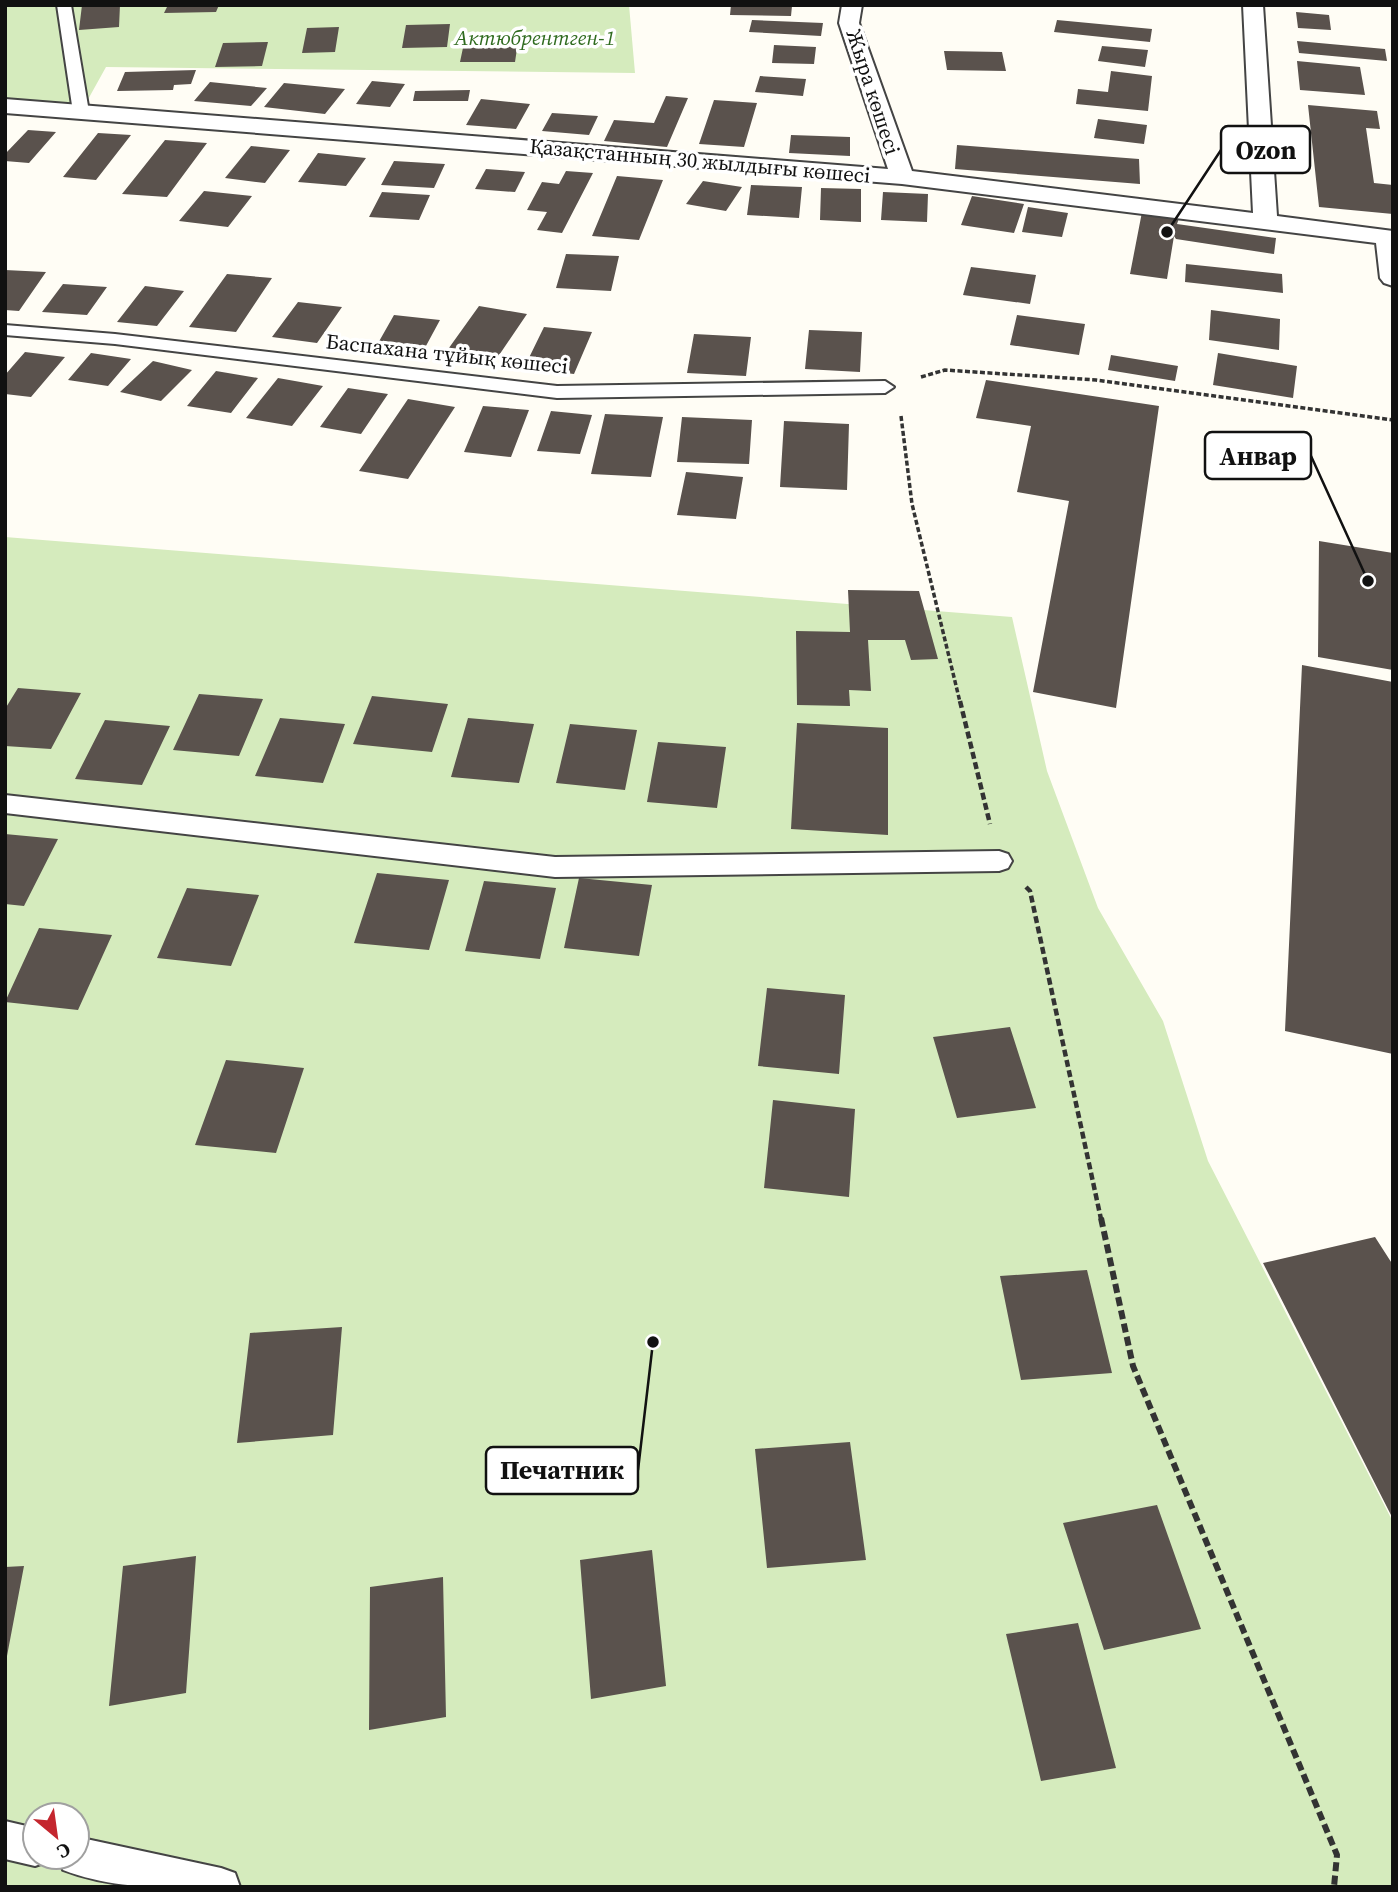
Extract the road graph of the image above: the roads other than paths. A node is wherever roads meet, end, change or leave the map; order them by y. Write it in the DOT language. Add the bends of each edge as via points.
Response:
graph roads {
  1 [pos="64,5"];
  2 [pos="852,5"];
  3 [pos="1253,5"];
  4 [pos="5,106"];
  5 [pos="81,112"];
  6 [pos="902,177"];
  7 [pos="1265,220"];
  8 [pos="1390,238"];
  9 [pos="1393,278"];
  10 [pos="5,330"];
  11 [pos="885,387"];
  12 [pos="5,804"];
  13 [pos="999,861"];
  14 [pos="91,1859"];
  15 [pos="221,1887"];
  1 -- 5 [label="lane"];
  2 -- 6 [label="street, Жыра көшесі" via="849,23"];
  3 -- 7 [label="street"];
  4 -- 5 [label="street, Қазақстанның 30 жылдығы көшесі"];
  5 -- 6 [label="street, Қазақстанның 30 жылдығы көшесі"];
  6 -- 7 [label="street, Қазақстанның 30 жылдығы көшесі"];
  7 -- 8 [label="street, Қазақстанның 30 жылдығы көшесі"];
  8 -- 9 [label="street"];
  10 -- 11 [label="lane, Баспахана тұйық көшесі" via="557,392"];
  12 -- 13 [label="lane" via="555,867"];
  14 -- 15 [label="lane"];
}
